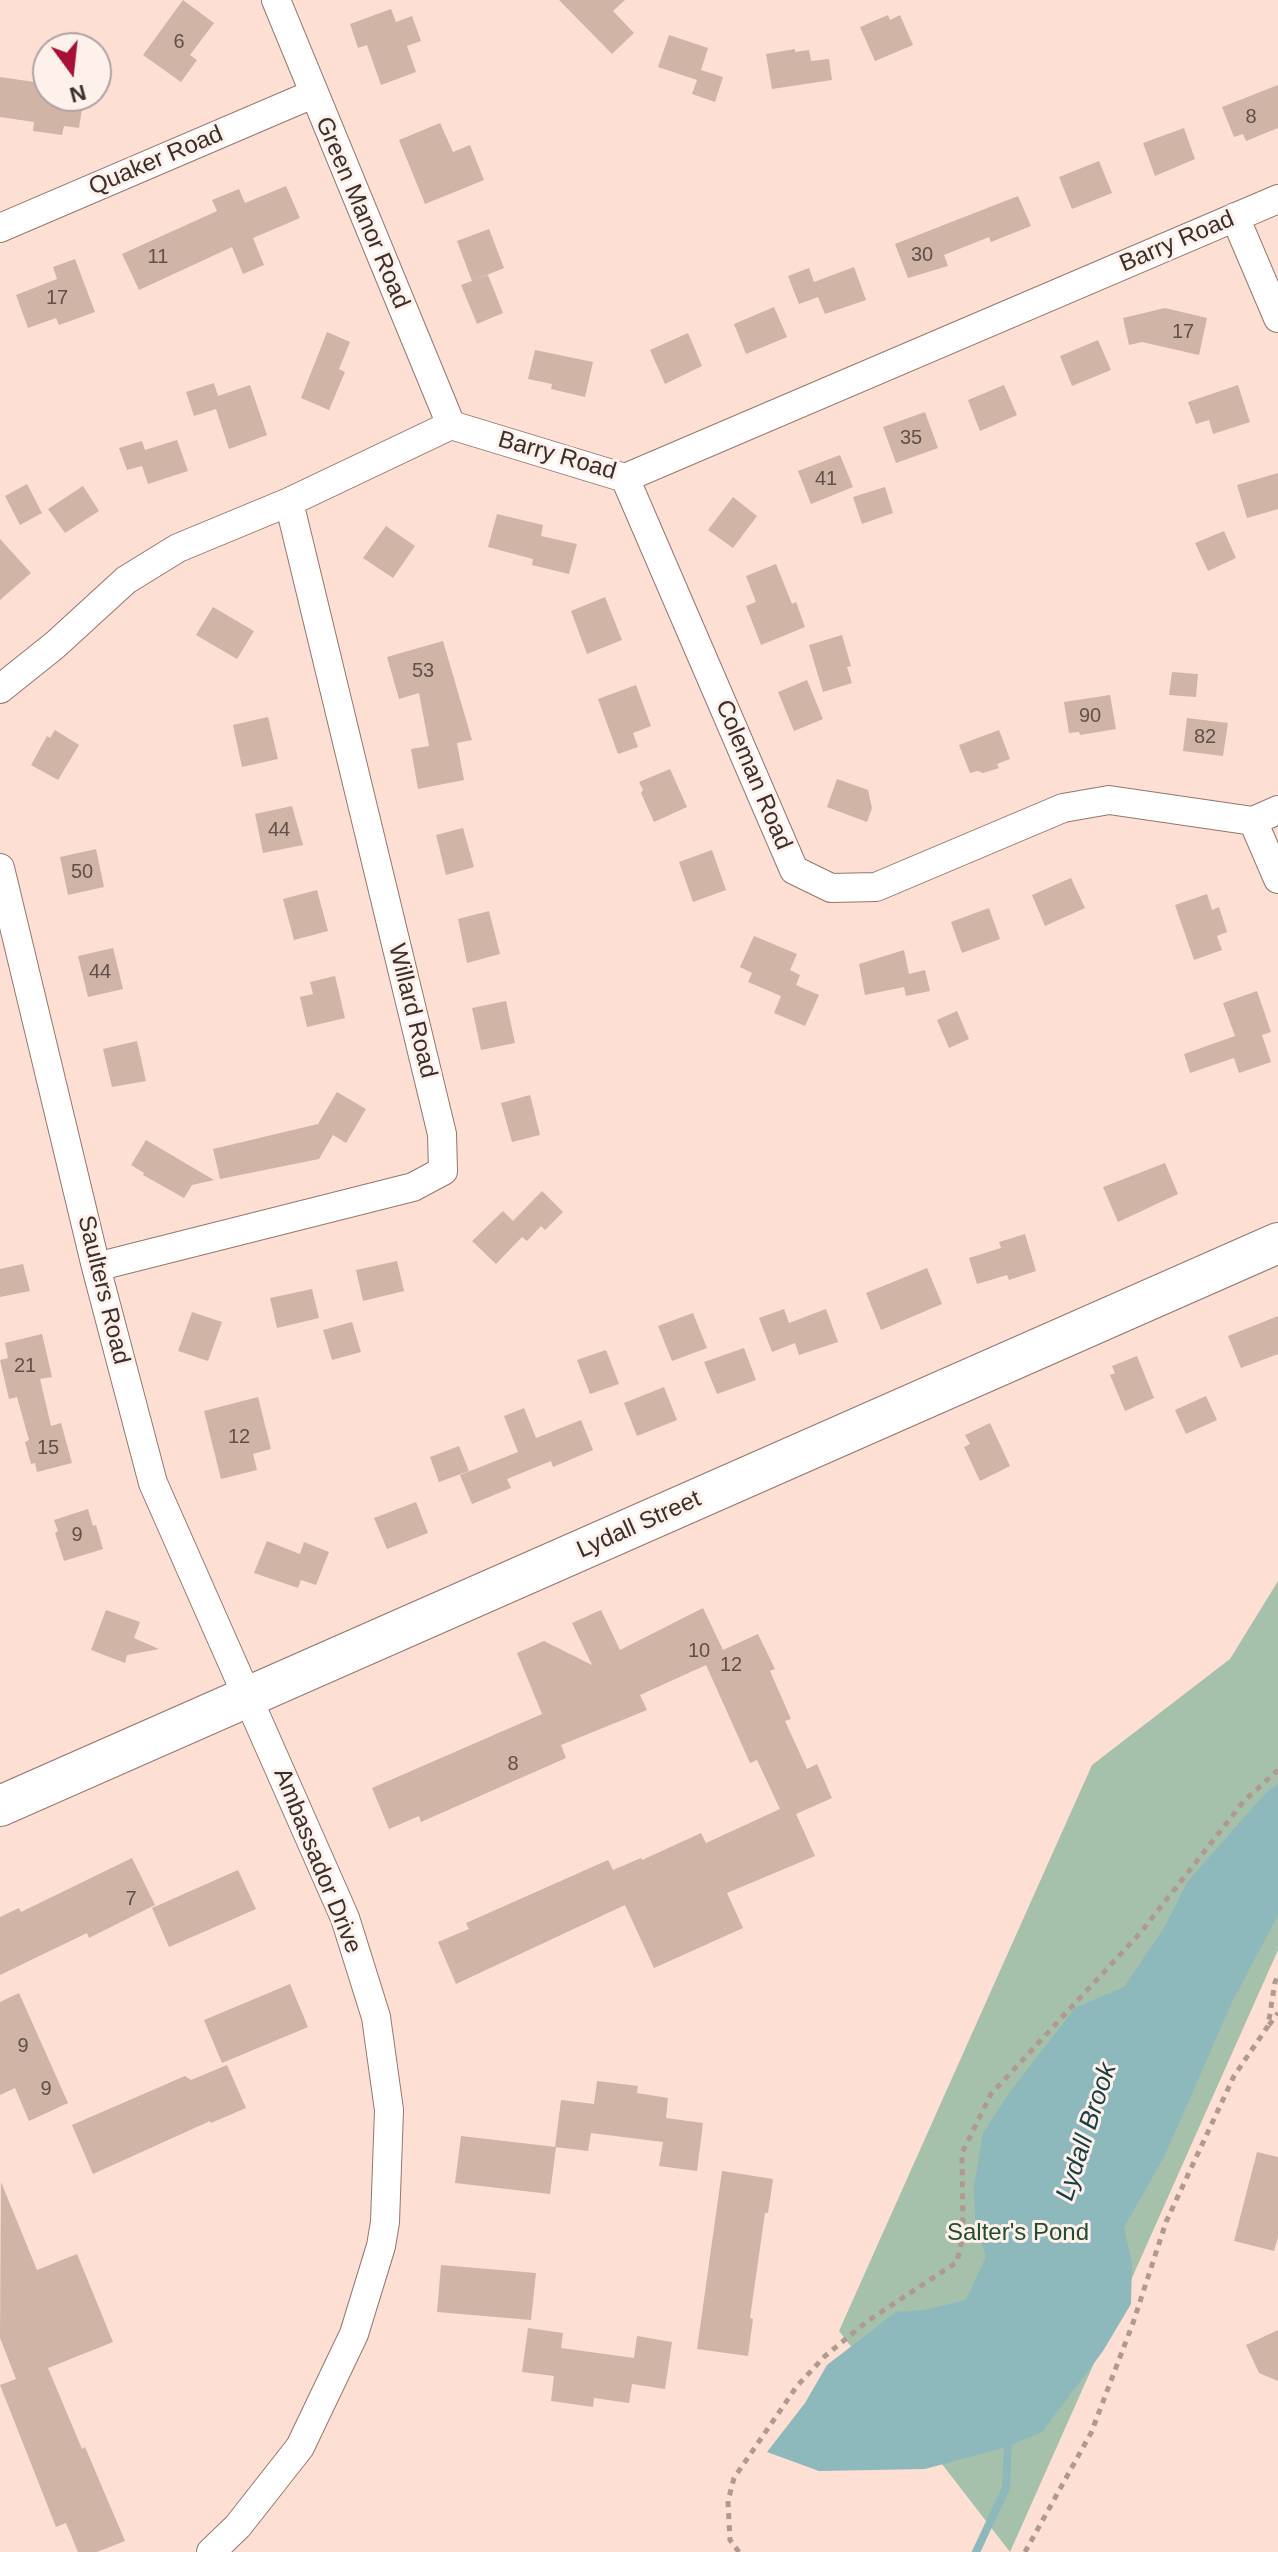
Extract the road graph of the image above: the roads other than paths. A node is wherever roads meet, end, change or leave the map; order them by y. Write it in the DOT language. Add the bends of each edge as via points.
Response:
graph roads {
  1 [pos="276,0"];
  2 [pos="313,94"];
  3 [pos="1278,199"];
  4 [pos="1235,217"];
  5 [pos="0,228"];
  6 [pos="1278,318"];
  7 [pos="451,425"];
  8 [pos="625,478"];
  9 [pos="289,502"];
  10 [pos="0,689"];
  11 [pos="1266,816"];
  12 [pos="0,868"];
  13 [pos="1278,879"];
  14 [pos="1278,1243"];
  15 [pos="96,1267"];
  16 [pos="248,1698"];
  17 [pos="0,1806"];
  18 [pos="211,2552"];
  1 -- 2 [label="street, Green Manor Road"];
  2 -- 5 [label="street, Quaker Road"];
  2 -- 7 [label="street, Green Manor Road"];
  3 -- 4 [label="street, Barry Road"];
  4 -- 6 [label="street"];
  4 -- 8 [label="street, Barry Road"];
  7 -- 8 [label="street, Barry Road"];
  7 -- 9 [label="street"];
  8 -- 11 [label="street, Coleman Road" via="794,870 831,888 876,887 1063,808 1109,800"];
  9 -- 10 [label="street" via="178,548 126,580"];
  9 -- 15 [label="street, Willard Road" via="442,1134 443,1171 413,1187"];
  11 -- 13 [label="street"];
  12 -- 15 [label="street, Saulters Road"];
  14 -- 16 [label="street, Lydall Street"];
  15 -- 16 [label="street, Saulters Road" via="153,1483"];
  16 -- 17 [label="street, Lydall Street"];
  16 -- 18 [label="street, Ambassador Drive" via="345,1918 376,2017 389,2110 386,2209 381,2246 354,2334 300,2447"];
}
